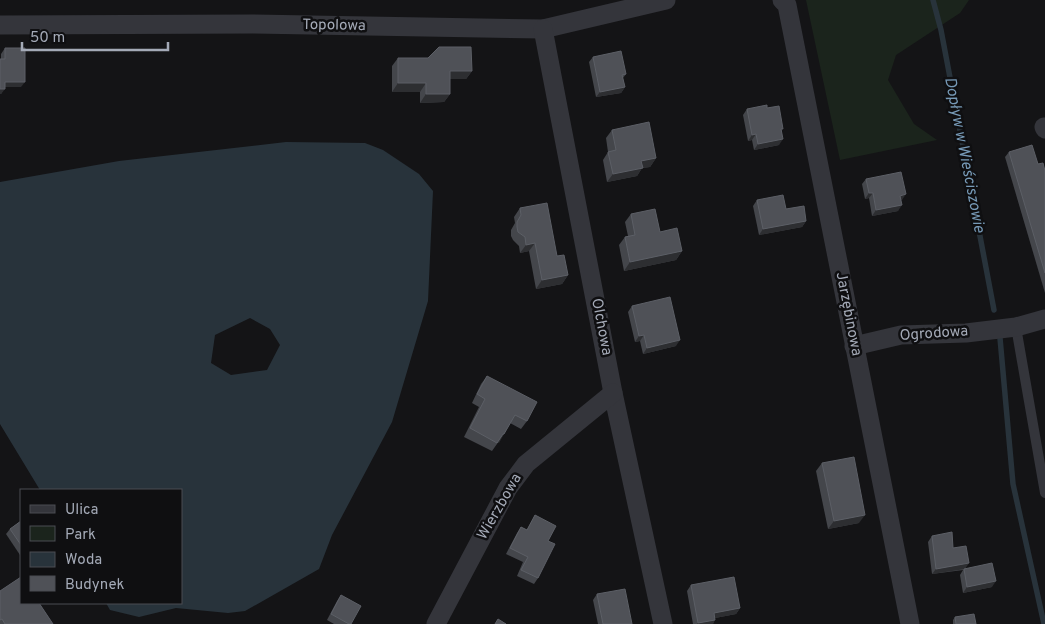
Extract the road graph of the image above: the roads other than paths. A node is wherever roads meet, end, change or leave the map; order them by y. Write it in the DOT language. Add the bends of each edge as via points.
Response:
graph roads {
  1 [pos="666,0"];
  2 [pos="785,2"];
  3 [pos="0,25"];
  4 [pos="543,29"];
  5 [pos="1045,319"];
  6 [pos="1016,327"];
  7 [pos="854,346"];
  8 [pos="613,394"];
  9 [pos="1045,493"];
  10 [pos="436,624"];
  11 [pos="662,624"];
  12 [pos="910,624"];
  1 -- 4 [label="street, Topolowa"];
  2 -- 7 [label="street, Jarzębinowa"];
  3 -- 4 [label="street, Topolowa" via="253,24"];
  4 -- 8 [label="street, Olchowa"];
  5 -- 6 [label="street, Ogrodowa"];
  6 -- 7 [label="street, Ogrodowa" via="966,333 901,335"];
  6 -- 9 [label="lane"];
  7 -- 12 [label="street, Jarzębinowa"];
  8 -- 10 [label="street, Wierzbowa" via="526,464 508,488"];
  8 -- 11 [label="street, Olchowa"];
}
